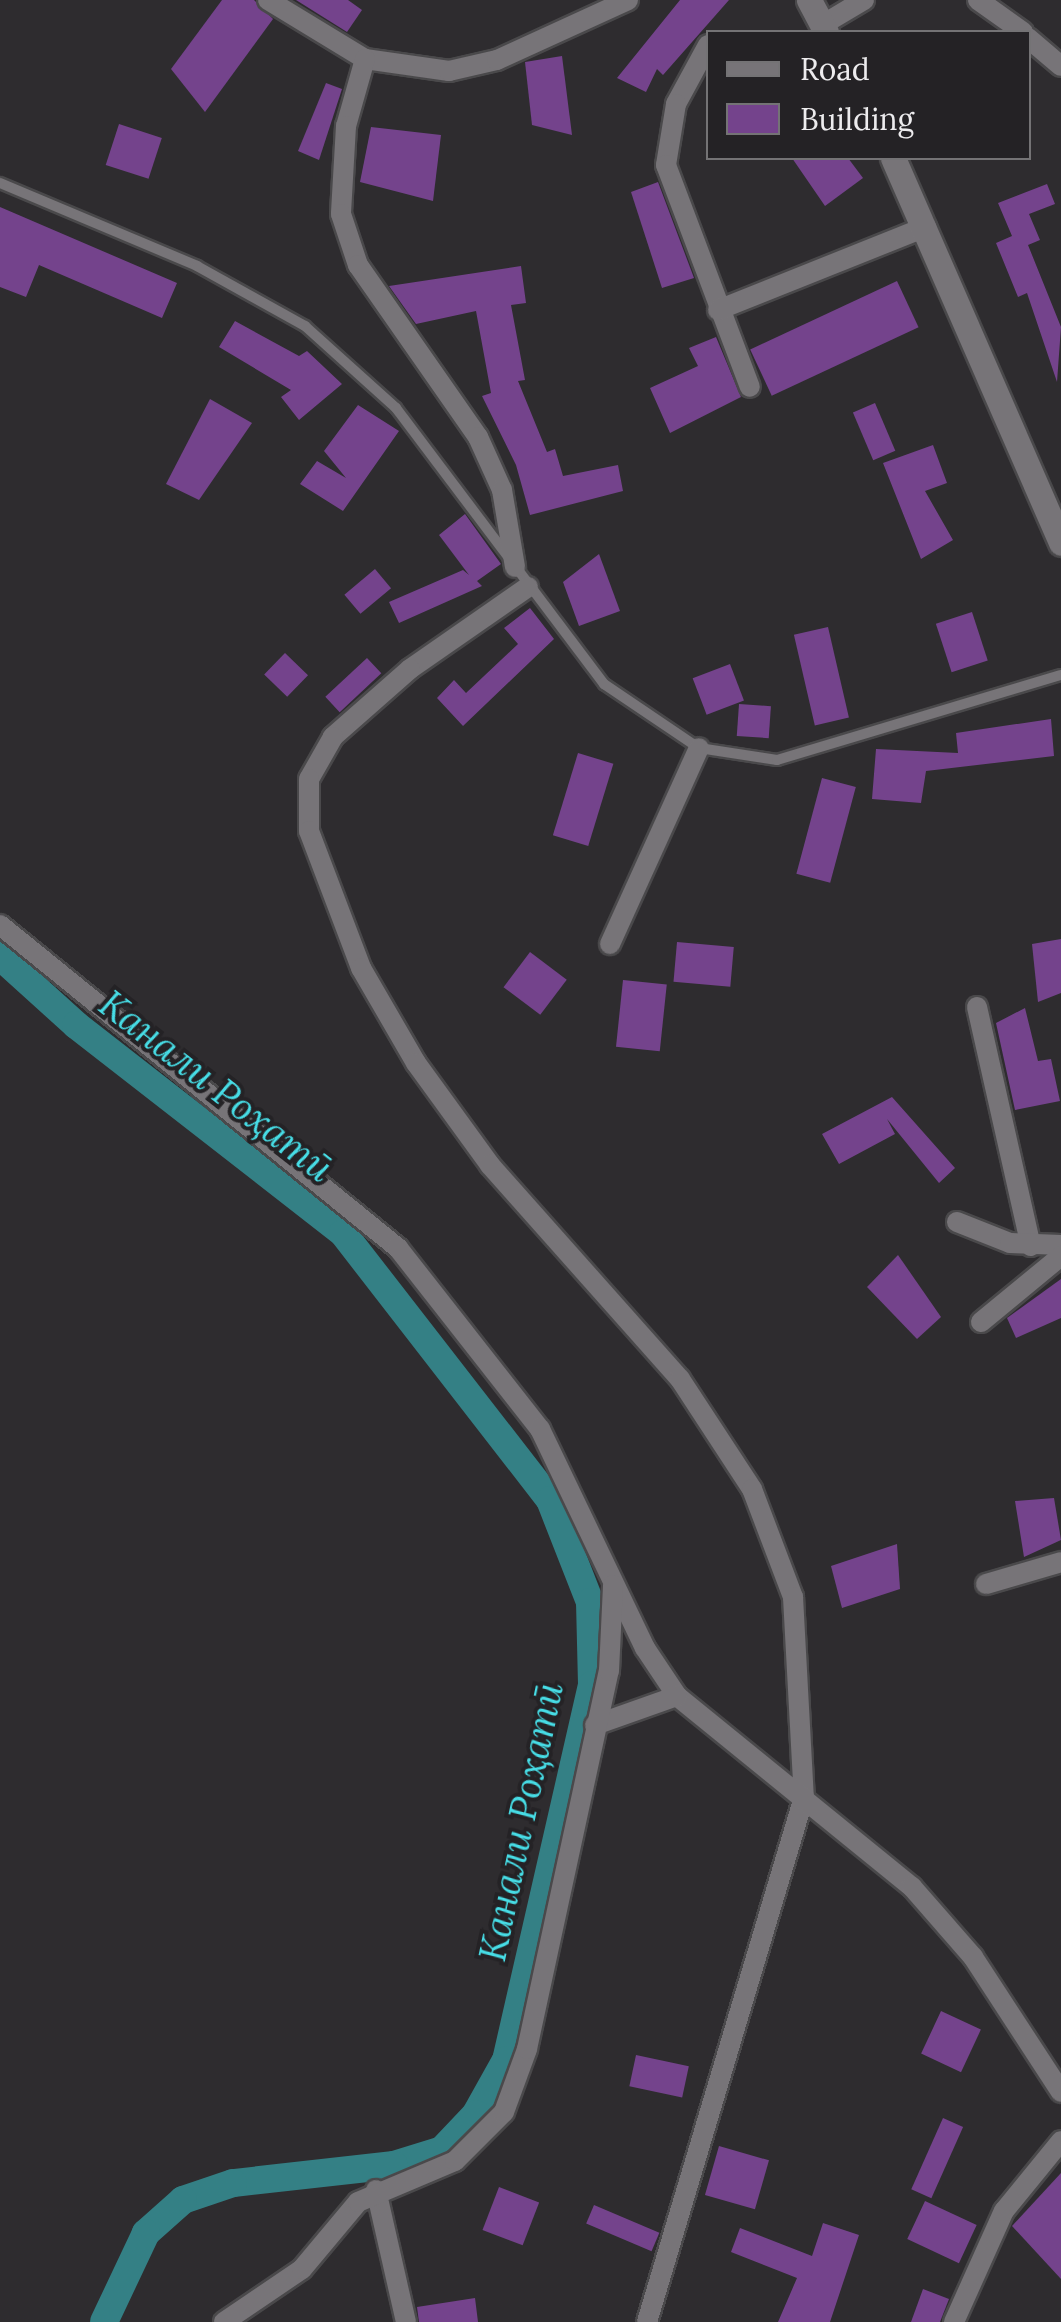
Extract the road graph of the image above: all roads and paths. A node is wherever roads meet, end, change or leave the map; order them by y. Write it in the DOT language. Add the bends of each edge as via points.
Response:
graph roads {
  1 [pos="268,0"];
  2 [pos="628,0"];
  3 [pos="809,0"];
  4 [pos="864,0"];
  5 [pos="978,0"];
  6 [pos="824,28"];
  7 [pos="1019,30"];
  8 [pos="1031,41"];
  9 [pos="706,49"];
  10 [pos="364,59"];
  11 [pos="1061,66"];
  12 [pos="893,160"];
  13 [pos="0,183"];
  14 [pos="926,227"];
  15 [pos="718,310"];
  16 [pos="750,387"];
  17 [pos="1061,543"];
  18 [pos="515,567"];
  19 [pos="528,587"];
  20 [pos="1061,675"];
  21 [pos="699,748"];
  22 [pos="0,924"];
  23 [pos="610,944"];
  24 [pos="977,1008"];
  25 [pos="958,1222"];
  26 [pos="1061,1245"];
  27 [pos="1031,1246"];
  28 [pos="1061,1256"];
  29 [pos="981,1322"];
  30 [pos="1061,1562"];
  31 [pos="614,1581"];
  32 [pos="986,1584"];
  33 [pos="678,1696"];
  34 [pos="595,1725"];
  35 [pos="804,1797"];
  36 [pos="1061,2092"];
  37 [pos="1061,2141"];
  38 [pos="376,2190"];
  39 [pos="224,2322"];
  40 [pos="406,2322"];
  41 [pos="647,2322"];
  42 [pos="954,2322"];
  1 -- 10 [label="street"];
  2 -- 10 [label="street" via="497,60 450,72"];
  3 -- 6 [label="street"];
  4 -- 6 [label="street"];
  5 -- 7 [label="street"];
  8 -- 11 [label="street"];
  9 -- 15 [label="street" via="676,104 666,165"];
  10 -- 18 [label="street" via="346,126 341,214 358,265 478,437 502,490"];
  12 -- 14 [label="street"];
  13 -- 18 [label="lane" via="196,266 305,326 396,408"];
  14 -- 15 [label="street"];
  14 -- 17 [label="street"];
  15 -- 16 [label="street"];
  18 -- 19 [label="lane"];
  19 -- 21 [label="lane" via="604,684"];
  19 -- 35 [label="street" via="410,668 333,737 310,779 309,831 361,968 416,1064 490,1165 680,1379 752,1489 793,1597"];
  20 -- 21 [label="lane" via="777,760"];
  21 -- 23 [label="street"];
  22 -- 31 [label="street" via="398,1248 540,1429"];
  24 -- 27 [label="street"];
  25 -- 27 [label="street"];
  26 -- 27 [label="street"];
  28 -- 29 [label="street"];
  30 -- 32 [label="street"];
  31 -- 33 [label="street"];
  31 -- 34 [label="street" via="609,1671"];
  33 -- 34 [label="street"];
  33 -- 35 [label="street" via="716,1734"];
  34 -- 38 [label="street" via="510,2098 474,2148"];
  35 -- 36 [label="street" via="912,1887 973,1956"];
  35 -- 41 [label="street"];
  37 -- 42 [label="street" via="1004,2210"];
  38 -- 39 [label="street" via="336,2224 302,2269"];
  38 -- 40 [label="street"];
}
